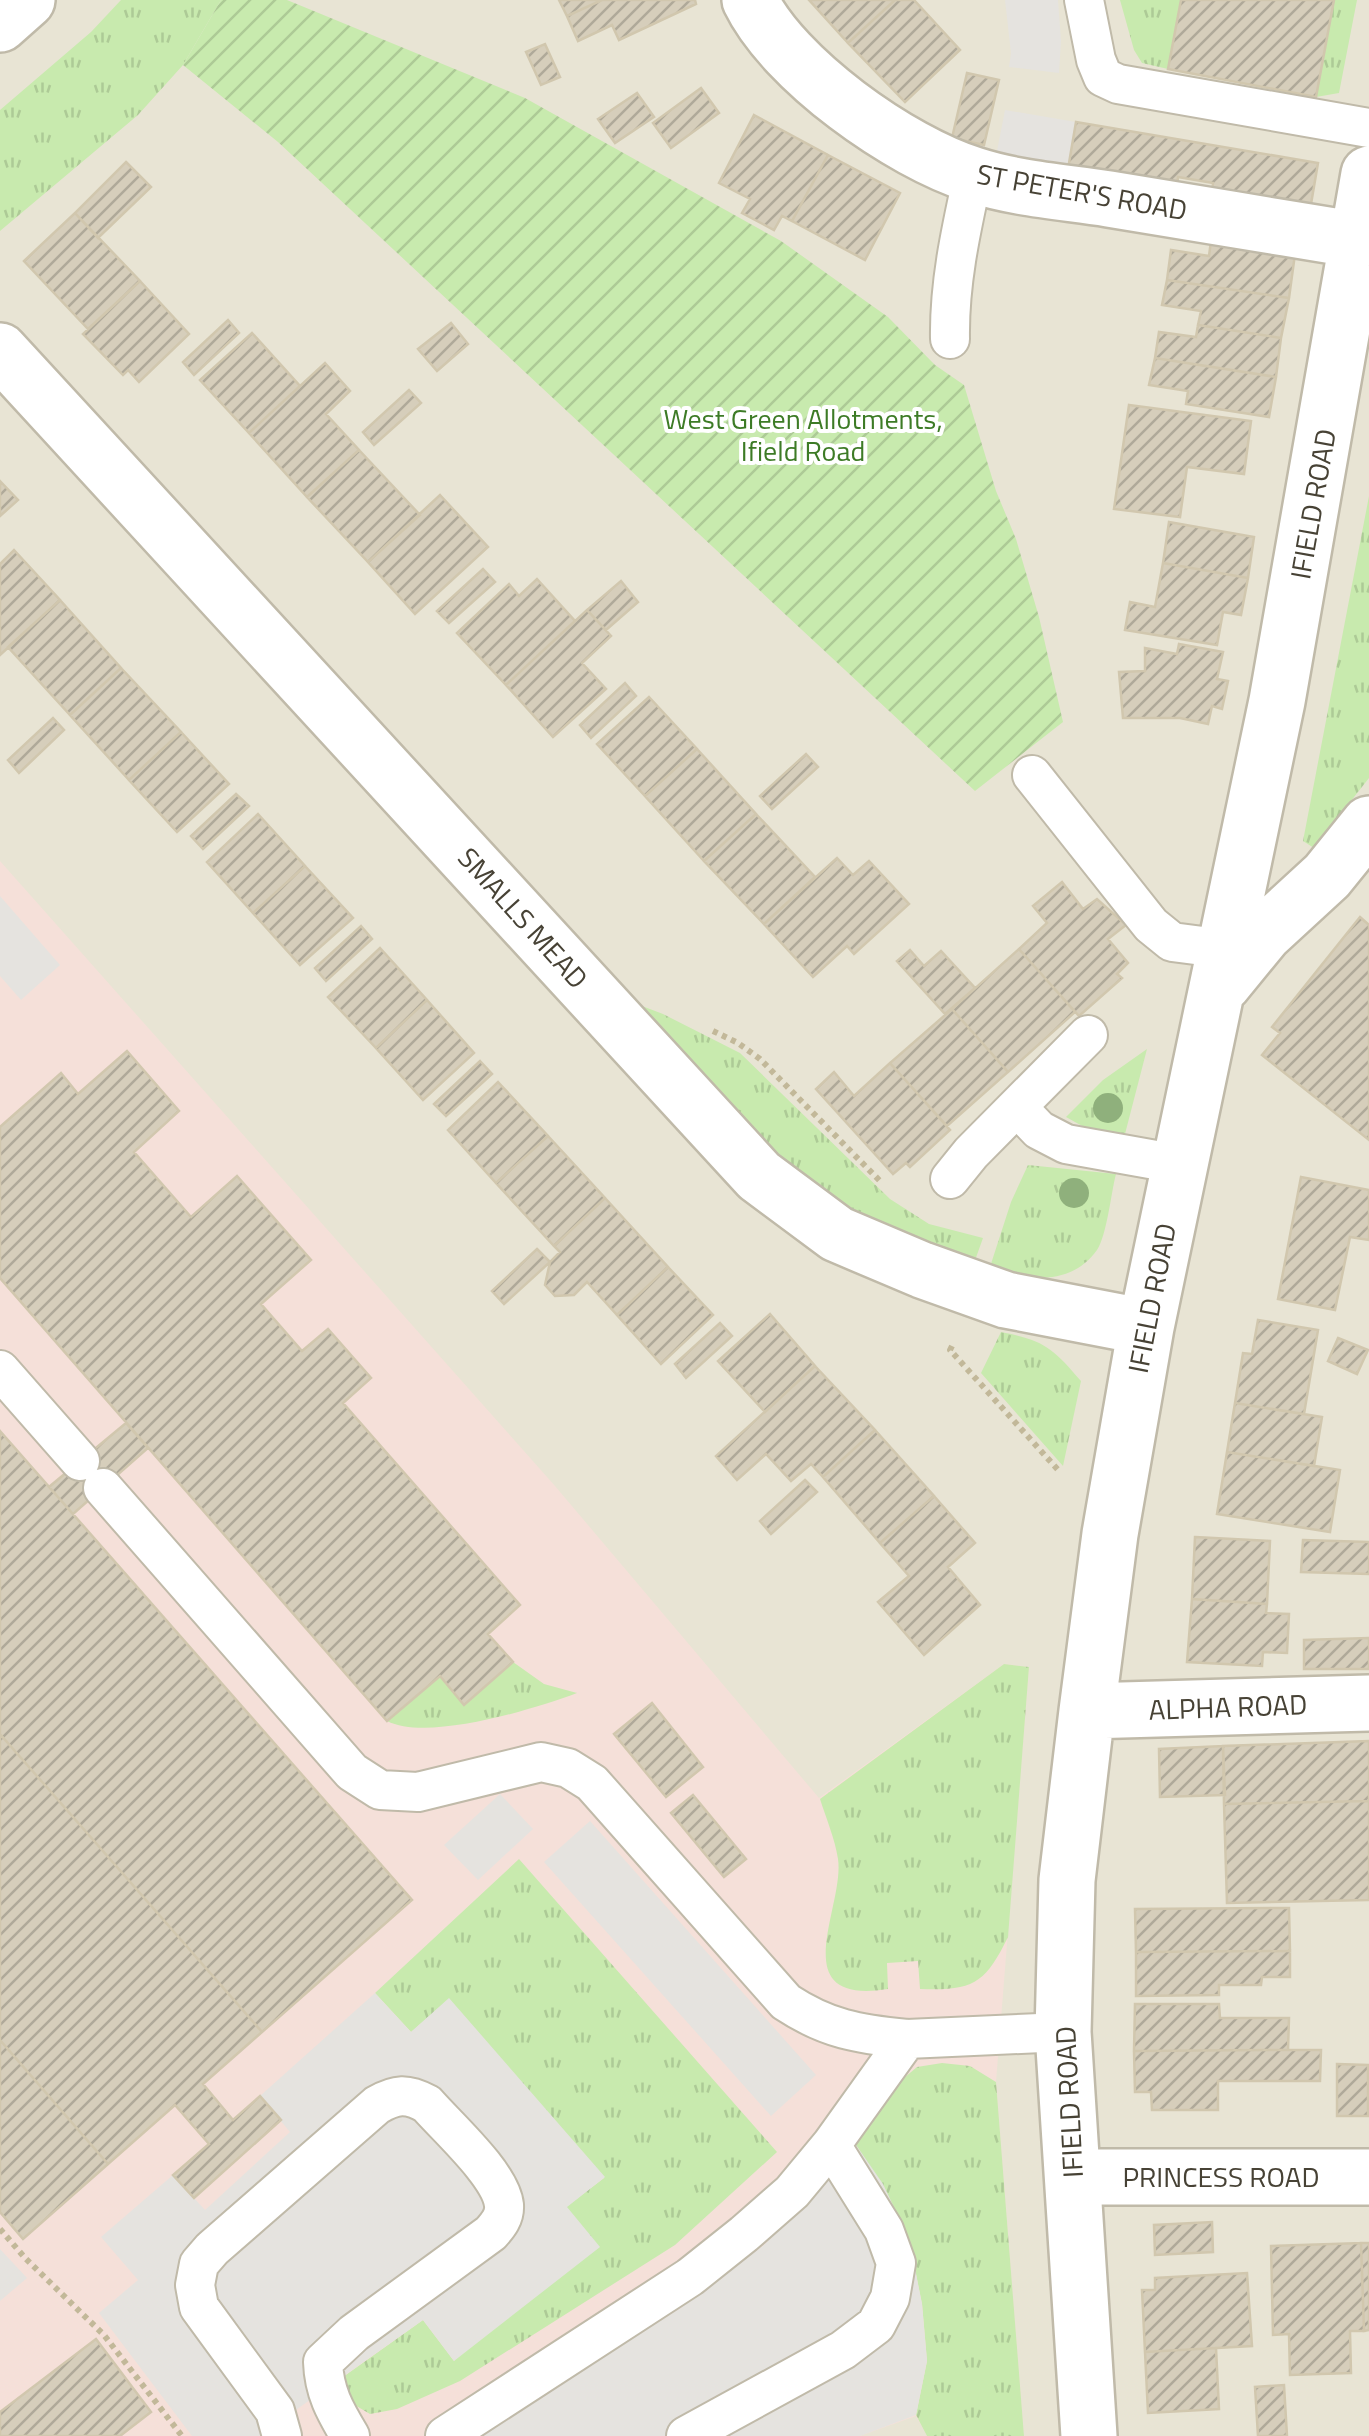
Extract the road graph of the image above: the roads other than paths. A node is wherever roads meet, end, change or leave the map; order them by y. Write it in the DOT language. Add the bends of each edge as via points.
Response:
graph roads {
  1 [pos="26,0"];
  2 [pos="750,0"];
  3 [pos="1084,0"];
  4 [pos="0,24"];
  5 [pos="1369,128"];
  6 [pos="1369,174"];
  7 [pos="974,175"];
  8 [pos="1358,240"];
  9 [pos="950,339"];
  10 [pos="0,351"];
  11 [pos="1032,775"];
  12 [pos="1369,824"];
  13 [pos="1221,971"];
  14 [pos="1088,1035"];
  15 [pos="1017,1107"];
  16 [pos="1178,1164"];
  17 [pos="950,1179"];
  18 [pos="1146,1328"];
  19 [pos="0,1370"];
  20 [pos="1369,1703"];
  21 [pos="1087,1710"];
  22 [pos="1063,2032"];
  23 [pos="907,2039"];
  24 [pos="831,2145"];
  25 [pos="1369,2177"];
  26 [pos="1074,2178"];
  27 [pos="323,2362"];
  28 [pos="247,2371"];
  29 [pos="282,2436"];
  30 [pos="350,2436"];
  31 [pos="445,2436"];
  32 [pos="686,2436"];
  33 [pos="1090,2436"];
  1 -- 4 [label="street"];
  2 -- 7 [label="street, ST PETER'S ROAD" via="776,41 824,86 913,146"];
  3 -- 5 [label="lane" via="1096,60 1103,76 1118,84"];
  6 -- 8 [label="street, IFIELD ROAD"];
  7 -- 8 [label="street, ST PETER'S ROAD"];
  7 -- 9 [label="lane" via="954,262"];
  8 -- 13 [label="street, IFIELD ROAD" via="1277,701"];
  10 -- 18 [label="street, SMALLS MEAD" via="758,1176 837,1234 972,1288"];
  11 -- 13 [label="lane" via="1151,924"];
  12 -- 13 [label="street" via="1327,876"];
  13 -- 16 [label="street, IFIELD ROAD"];
  14 -- 15 [label="lane"];
  15 -- 16 [label="lane" via="1039,1130 1066,1144"];
  15 -- 17 [label="lane"];
  16 -- 18 [label="street, IFIELD ROAD"];
  18 -- 21 [label="street, IFIELD ROAD"];
  19 -- 23 [label="lane" via="352,1772 380,1790 418,1792 541,1762 568,1768 592,1784 786,2002 815,2021 857,2034"];
  20 -- 21 [label="street, ALPHA ROAD"];
  21 -- 22 [label="street, IFIELD ROAD" via="1067,1880"];
  22 -- 23 [label="lane"];
  22 -- 26 [label="street, IFIELD ROAD"];
  23 -- 24 [label="lane"];
  24 -- 31 [label="lane" via="792,2192 690,2277"];
  24 -- 32 [label="lane" via="884,2230 896,2262 890,2298 876,2325 844,2350"];
  25 -- 26 [label="street, PRINCESS ROAD"];
  26 -- 33 [label="street, IFIELD ROAD"];
  27 -- 28 [label="lane" via="281,2387"];
  27 -- 28 [label="lane" via="501,2221 504,2206 495,2181 413,2096 395,2095 377,2105 198,2264 199,2307"];
  27 -- 30 [label="lane" via="330,2404"];
  28 -- 29 [label="lane" via="275,2411"];
}
